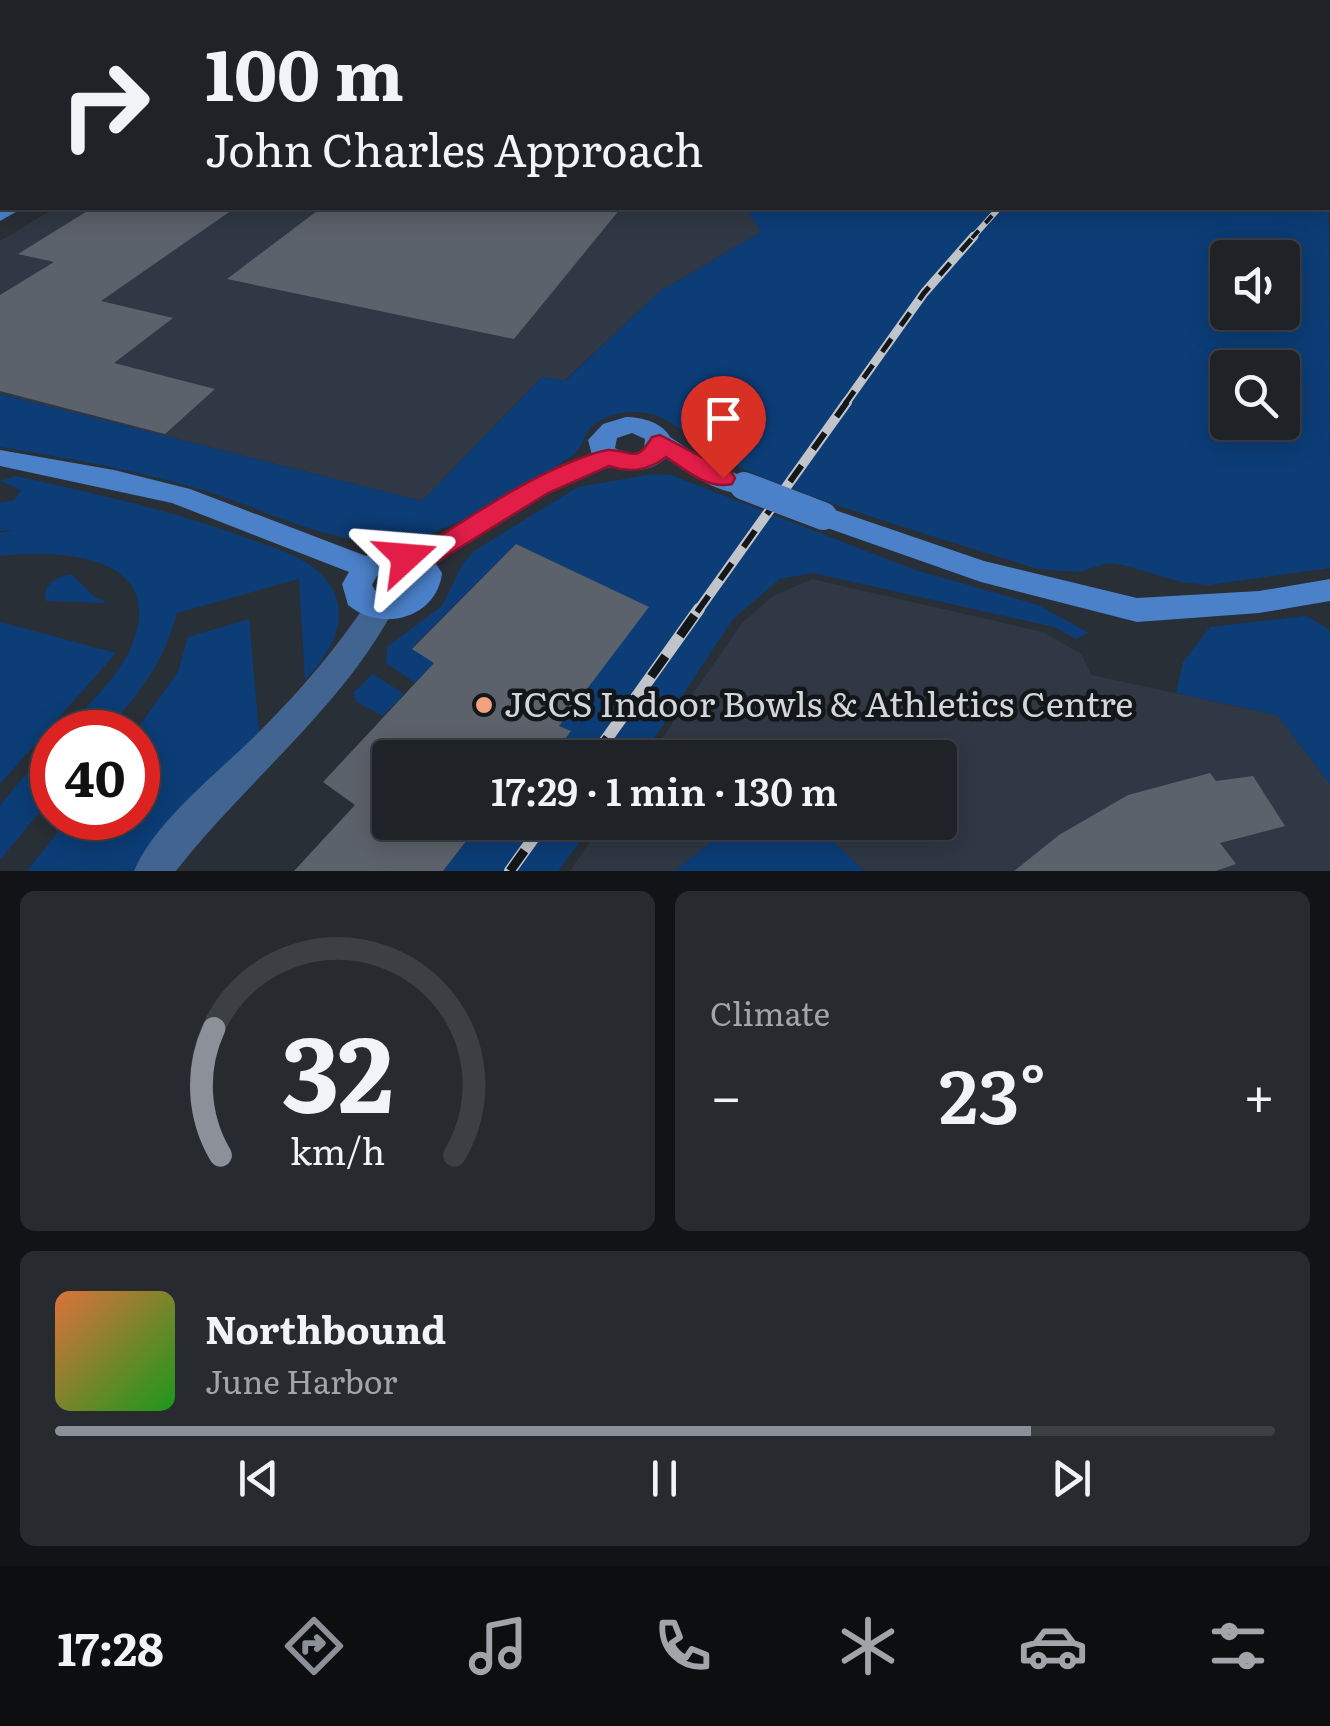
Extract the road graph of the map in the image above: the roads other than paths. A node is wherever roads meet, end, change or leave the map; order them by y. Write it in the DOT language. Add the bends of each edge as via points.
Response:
graph roads {
  1 [pos="651,452"];
  2 [pos="0,458"];
  3 [pos="609,458"];
  4 [pos="418,562"];
  5 [pos="367,568"];
  6 [pos="1330,590"];
  7 [pos="378,608"];
  8 [pos="153,871"];
  1 -- 3 [label="street" via="624,463"];
  1 -- 3 [label="street" via="646,427 619,426 601,440"];
  1 -- 6 [label="street, bridge" via="998,576 1136,610"];
  2 -- 5 [label="street" via="179,496"];
  3 -- 4 [label="street" via="539,487"];
  4 -- 5 [label="street" via="390,558"];
  4 -- 7 [label="street" via="428,580 419,596 400,607"];
  5 -- 7 [label="street" via="357,592"];
  7 -- 8 [label="street" via="306,710 184,830"];
}
